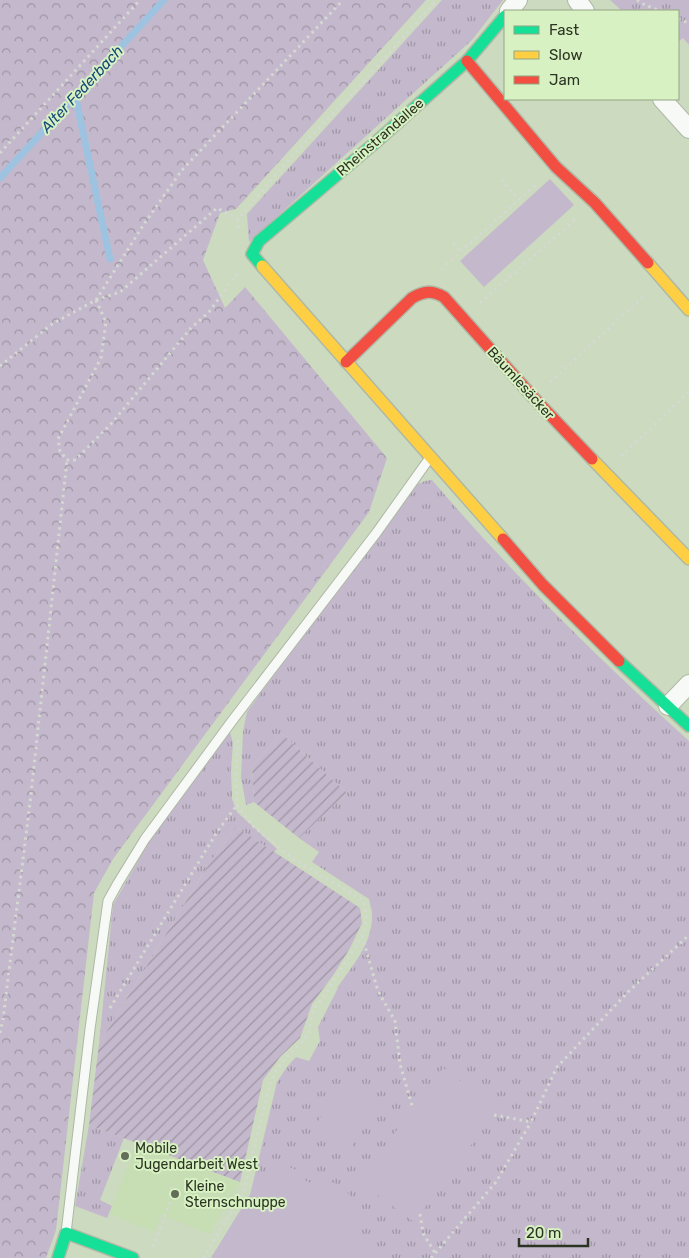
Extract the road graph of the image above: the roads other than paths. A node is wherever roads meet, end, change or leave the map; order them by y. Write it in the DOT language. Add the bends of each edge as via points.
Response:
graph roads {
  1 [pos="518,0"];
  2 [pos="510,10"];
  3 [pos="504,17"];
  4 [pos="467,61"];
  5 [pos="663,100"];
  6 [pos="689,129"];
  7 [pos="689,310"];
  8 [pos="346,362"];
  9 [pos="431,456"];
  10 [pos="689,559"];
  11 [pos="689,684"];
  12 [pos="668,706"];
  13 [pos="689,726"];
  14 [pos="66,1234"];
  15 [pos="58,1258"];
  16 [pos="134,1258"];
  1 -- 2 [label="street"];
  3 -- 4 [label="street, Rheinstrandallee"];
  4 -- 7 [label="street" via="556,167 595,203"];
  4 -- 8 [label="street, Rheinstrandallee" via="259,241 252,254"];
  5 -- 6 [label="street"];
  8 -- 9 [label="street"];
  8 -- 10 [label="street, Bäumlesäcker" via="412,298 421,292 436,292"];
  9 -- 12 [label="street" via="543,585"];
  9 -- 14 [label="lane" via="145,840 108,901"];
  11 -- 12 [label="street"];
  12 -- 13 [label="street"];
  14 -- 15 [label="street"];
  14 -- 16 [label="street"];
}
